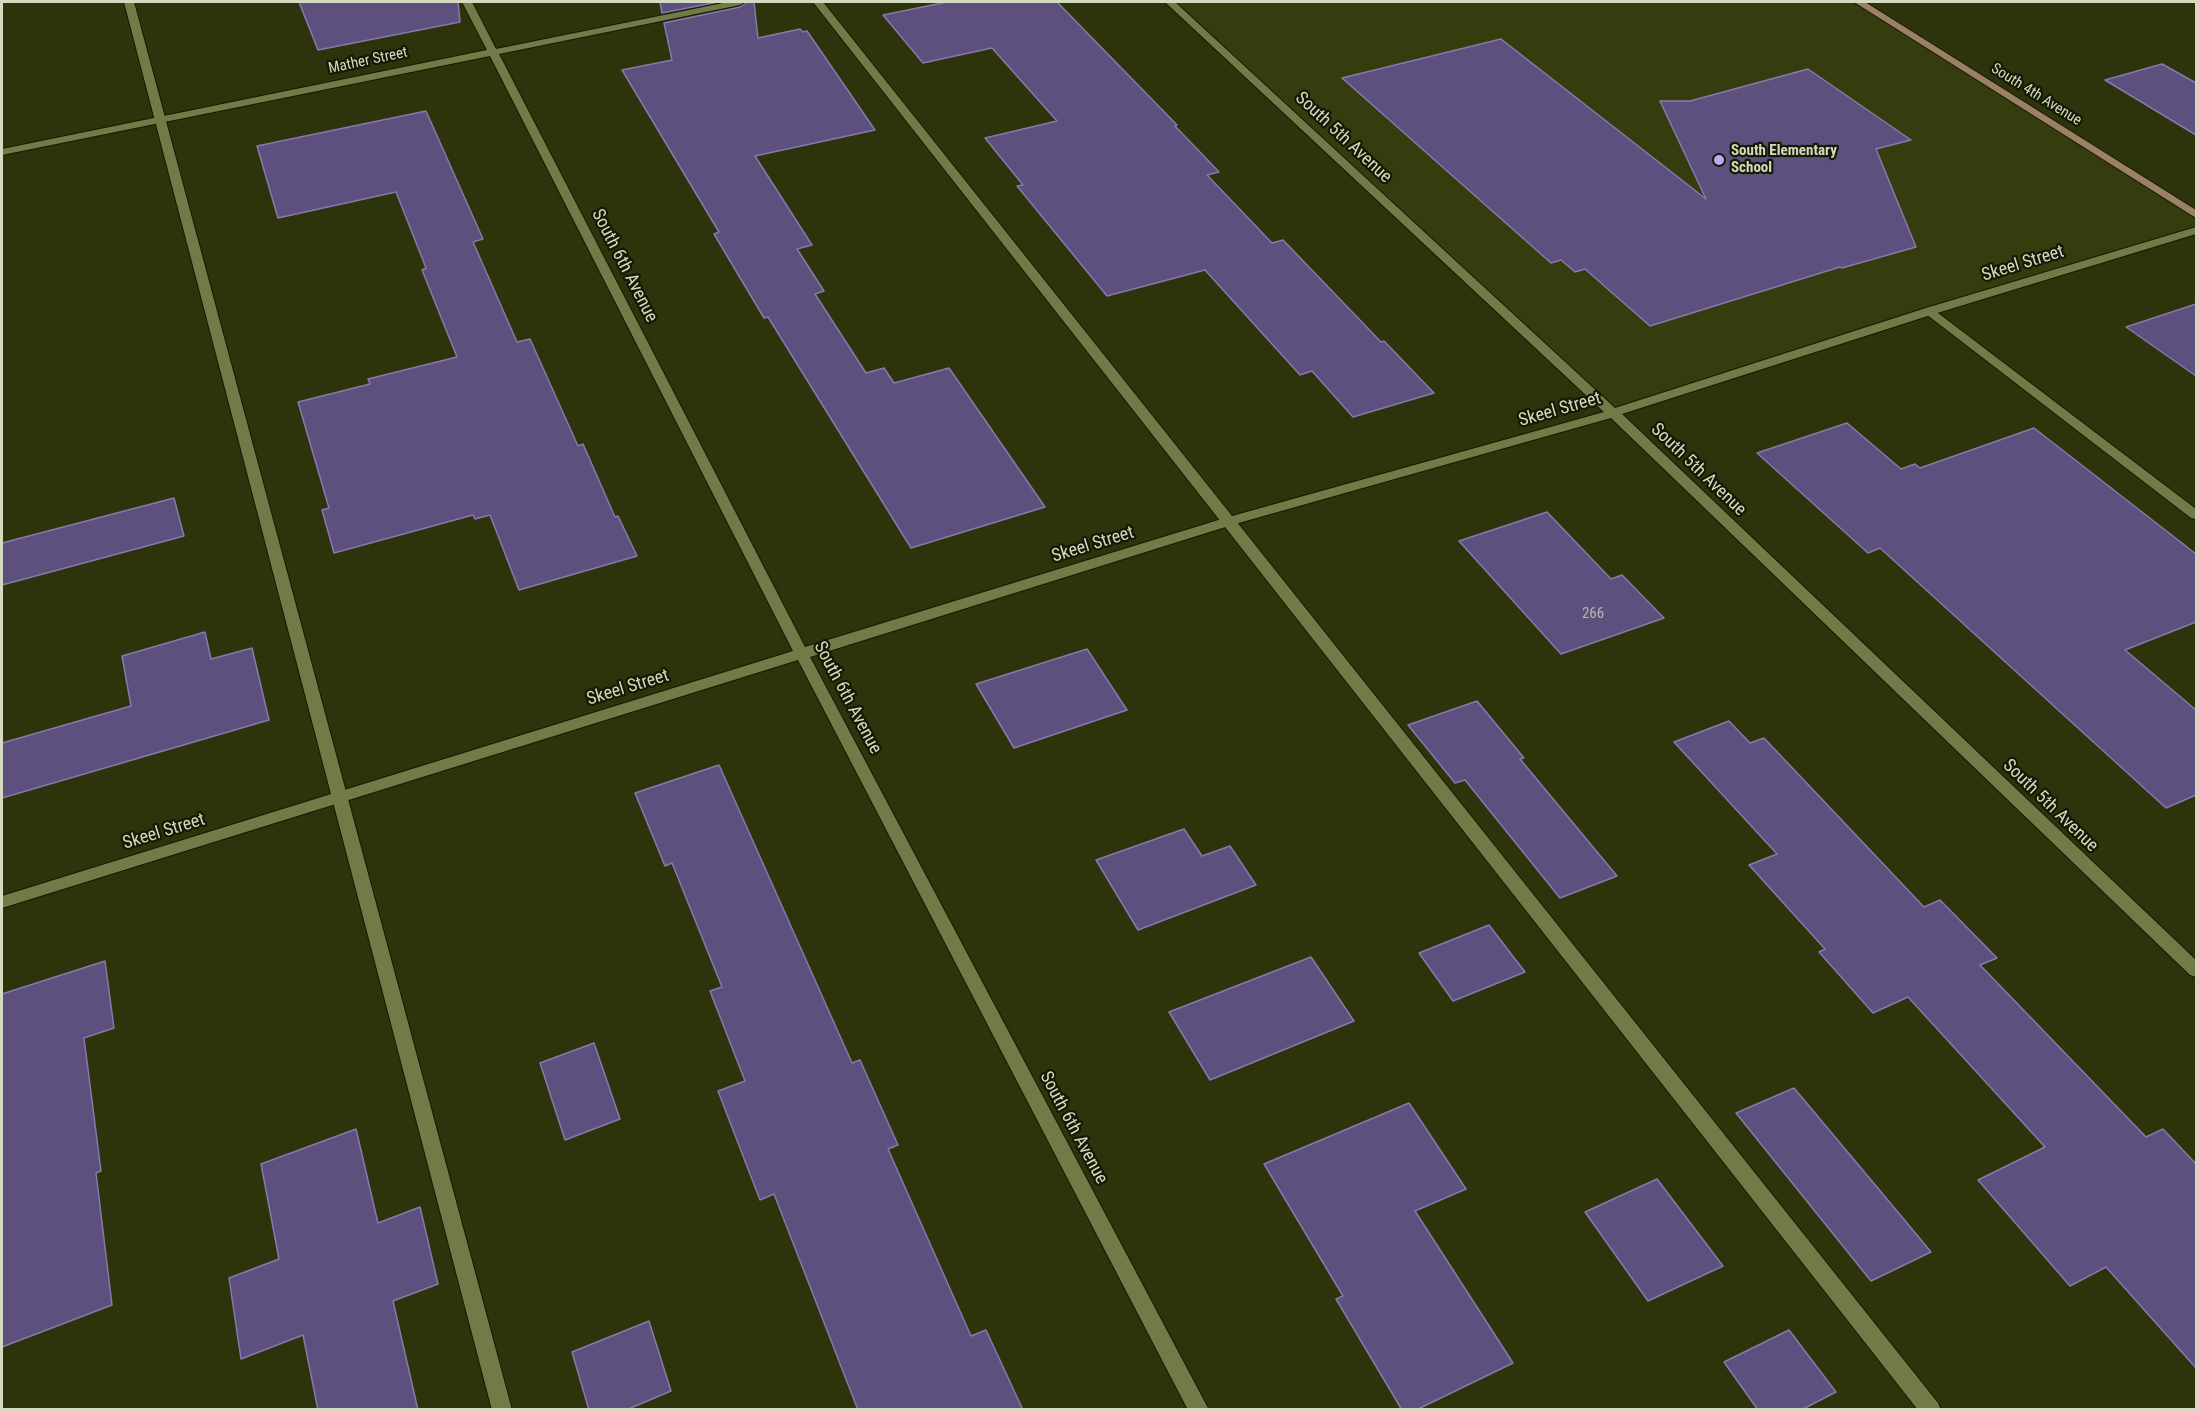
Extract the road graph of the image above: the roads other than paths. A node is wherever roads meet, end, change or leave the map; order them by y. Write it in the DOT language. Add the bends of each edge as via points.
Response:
graph roads {
  1 [pos="129,2"];
  2 [pos="466,2"];
  3 [pos="740,2"];
  4 [pos="818,2"];
  5 [pos="1170,2"];
  6 [pos="1859,2"];
  7 [pos="491,51"];
  8 [pos="161,119"];
  9 [pos="2,152"];
  10 [pos="2196,215"];
  11 [pos="2196,230"];
  12 [pos="1930,311"];
  13 [pos="1613,413"];
  14 [pos="2196,515"];
  15 [pos="1230,521"];
  16 [pos="801,653"];
  17 [pos="339,796"];
  18 [pos="2,902"];
  19 [pos="2196,970"];
  20 [pos="502,1410"];
  21 [pos="1199,1410"];
  22 [pos="1930,1410"];
  1 -- 8 [label="street"];
  2 -- 7 [label="street, South 6th Avenue"];
  3 -- 7 [label="street, Mather Street"];
  4 -- 15 [label="street"];
  5 -- 13 [label="street, South 5th Avenue"];
  6 -- 10 [label="main road, South 4th Avenue"];
  7 -- 8 [label="street, Mather Street"];
  7 -- 16 [label="street, South 6th Avenue"];
  8 -- 9 [label="street, Mather Street"];
  8 -- 17 [label="street"];
  11 -- 12 [label="street, Skeel Street"];
  12 -- 13 [label="street, Skeel Street"];
  12 -- 14 [label="street"];
  13 -- 15 [label="street, Skeel Street"];
  13 -- 19 [label="street, South 5th Avenue"];
  15 -- 16 [label="street, Skeel Street"];
  15 -- 22 [label="street"];
  16 -- 17 [label="street, Skeel Street"];
  16 -- 21 [label="street, South 6th Avenue"];
  17 -- 18 [label="street, Skeel Street"];
  17 -- 20 [label="street"];
}
